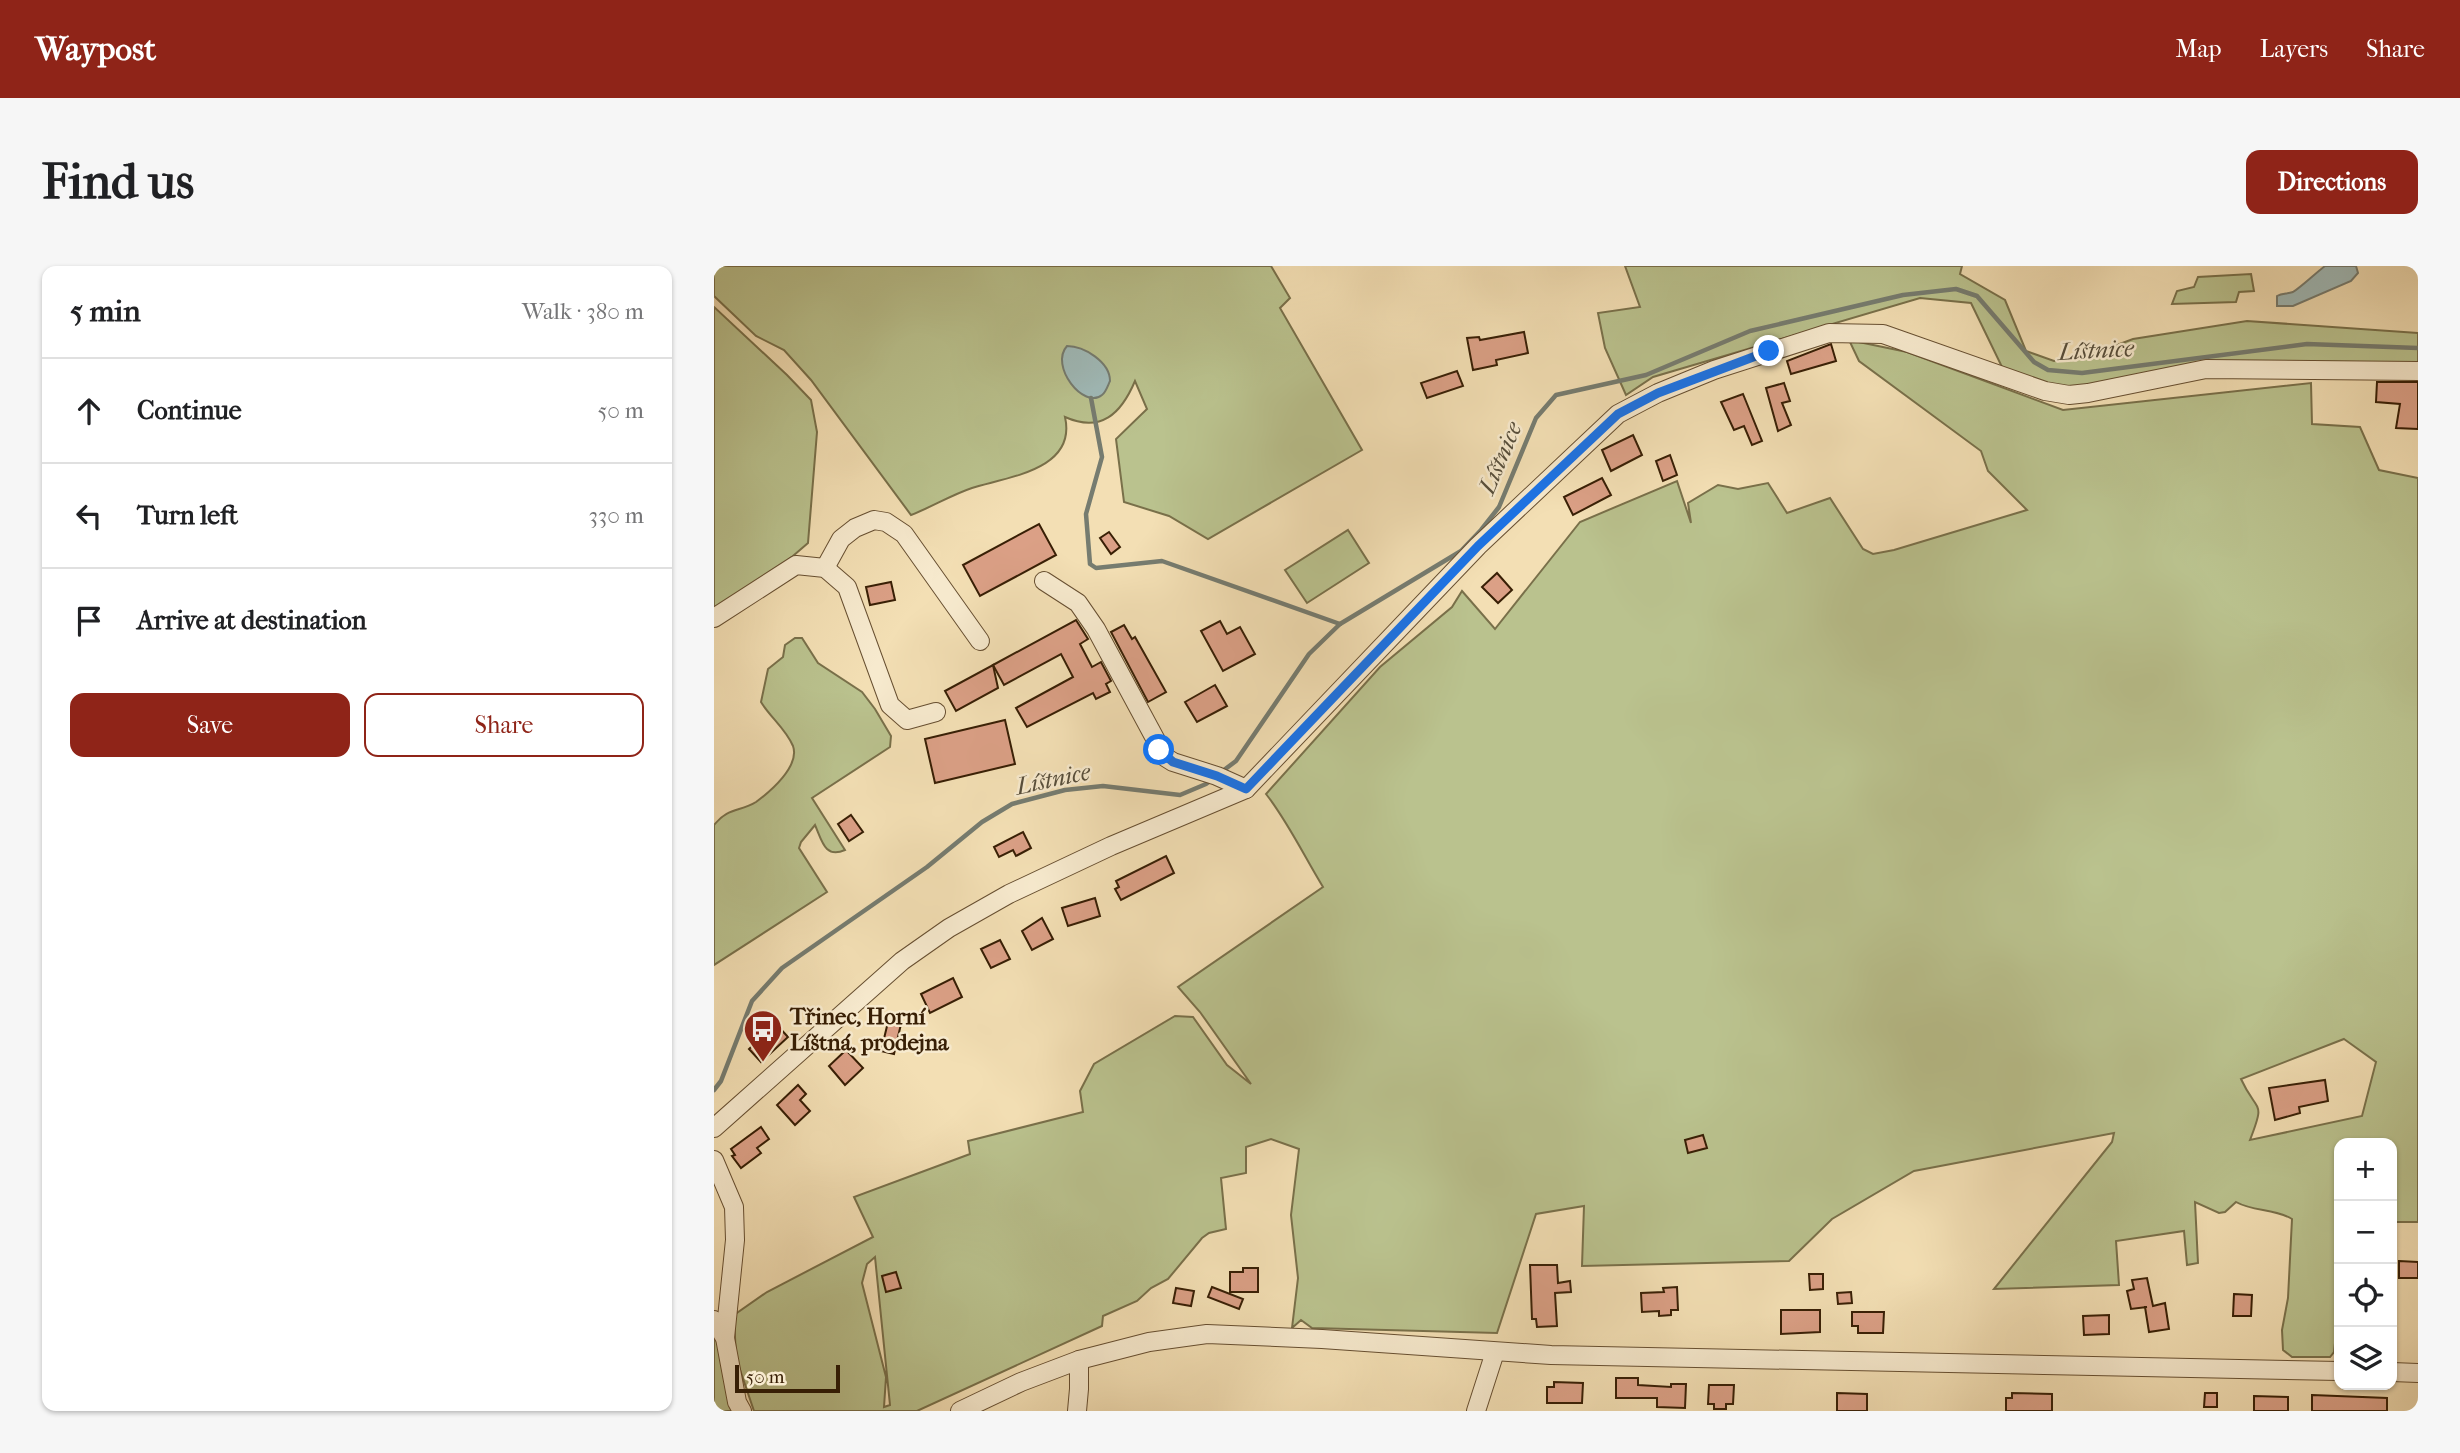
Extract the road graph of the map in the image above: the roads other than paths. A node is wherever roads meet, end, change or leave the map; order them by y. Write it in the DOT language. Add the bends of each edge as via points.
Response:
graph roads {
  1 [pos="2418,371"];
  2 [pos="825,569"];
  3 [pos="1044,581"];
  4 [pos="714,618"];
  5 [pos="980,641"];
  6 [pos="936,712"];
  7 [pos="1246,789"];
  8 [pos="714,1128"];
  9 [pos="714,1160"];
  10 [pos="714,1320"];
  11 [pos="725,1338"];
  12 [pos="1495,1352"];
  13 [pos="1079,1360"];
  14 [pos="2334,1371"];
  15 [pos="2397,1372"];
  16 [pos="2418,1373"];
  17 [pos="741,1411"];
  18 [pos="960,1411"];
  19 [pos="1077,1411"];
  20 [pos="1476,1411"];
  1 -- 7 [label="street" via="2206,369 2069,395 2045,391 1883,334 1855,332 1829,333 1714,370 1618,414 1478,546"];
  2 -- 4 [label="street" via="796,565"];
  2 -- 5 [label="street" via="841,539 855,528 874,520 886,522 904,534"];
  2 -- 6 [label="street" via="847,587 890,705 907,720"];
  3 -- 7 [label="street" via="1078,603 1090,620 1165,757"];
  7 -- 8 [label="street" via="1111,846 949,928 902,961"];
  9 -- 11 [label="street" via="734,1207"];
  10 -- 11 [label="street"];
  11 -- 17 [label="street"];
  12 -- 13 [label="street" via="1207,1334 1149,1342"];
  12 -- 14 [label="street"];
  12 -- 20 [label="street"];
  13 -- 18 [label="street"];
  13 -- 19 [label="street"];
  15 -- 16 [label="street"];
}
